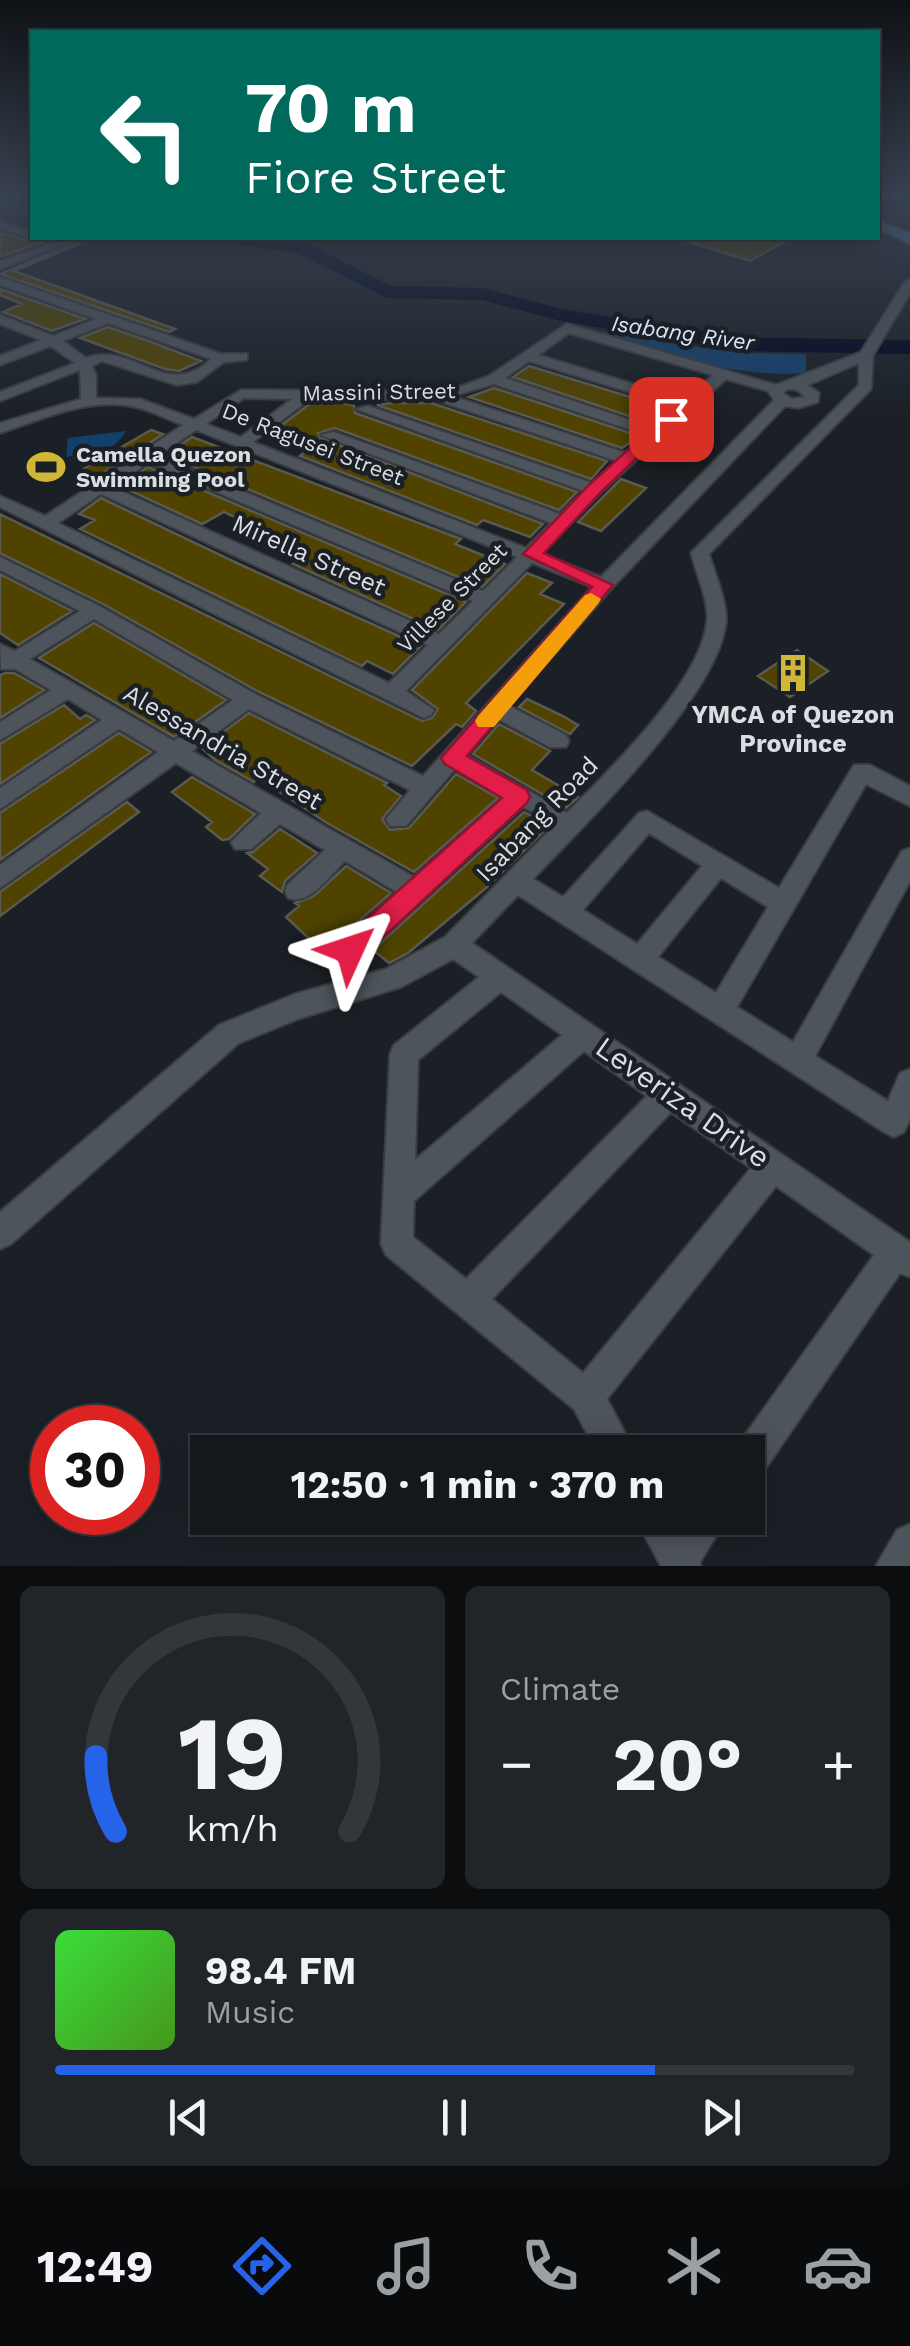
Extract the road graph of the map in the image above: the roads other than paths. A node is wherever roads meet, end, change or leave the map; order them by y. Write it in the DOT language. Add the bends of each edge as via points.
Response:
graph roads {
  1 [pos="0,281"];
  2 [pos="910,283"];
  3 [pos="0,319"];
  4 [pos="105,320"];
  5 [pos="53,340"];
  6 [pos="868,355"];
  7 [pos="528,356"];
  8 [pos="242,357"];
  9 [pos="220,358"];
  10 [pos="0,361"];
  11 [pos="82,362"];
  12 [pos="722,375"];
  13 [pos="494,379"];
  14 [pos="795,385"];
  15 [pos="307,394"];
  16 [pos="376,395"];
  17 [pos="433,395"];
  18 [pos="779,395"];
  19 [pos="814,396"];
  20 [pos="0,397"];
  21 [pos="88,400"];
  22 [pos="687,406"];
  23 [pos="346,422"];
  24 [pos="198,423"];
  25 [pos="0,428"];
  26 [pos="655,433"];
  27 [pos="245,441"];
  28 [pos="148,458"];
  29 [pos="628,459"];
  30 [pos="102,488"];
  31 [pos="595,489"];
  32 [pos="0,501"];
  33 [pos="562,521"];
  34 [pos="46,523"];
  35 [pos="532,554"];
  36 [pos="0,563"];
  37 [pos="604,585"];
  38 [pos="485,599"];
  39 [pos="94,610"];
  40 [pos="442,643"];
  41 [pos="5,660"];
  42 [pos="70,688"];
  43 [pos="392,694"];
  44 [pos="248,700"];
  45 [pos="498,708"];
  46 [pos="424,710"];
  47 [pos="120,718"];
  48 [pos="0,732"];
  49 [pos="558,740"];
  50 [pos="178,754"];
  51 [pos="452,758"];
  52 [pos="425,787"];
  53 [pos="518,797"];
  54 [pos="910,797"];
  55 [pos="0,800"];
  56 [pos="278,812"];
  57 [pos="556,816"];
  58 [pos="398,819"];
  59 [pos="243,842"];
  60 [pos="342,849"];
  61 [pos="910,858"];
  62 [pos="718,864"];
  63 [pos="0,878"];
  64 [pos="516,880"];
  65 [pos="297,892"];
  66 [pos="417,892"];
  67 [pos="784,904"];
  68 [pos="567,911"];
  69 [pos="454,945"];
  70 [pos="350,950"];
  71 [pos="641,959"];
  72 [pos="502,975"];
  73 [pos="720,1011"];
  74 [pos="585,1033"];
  75 [pos="798,1058"];
  76 [pos="910,1083"];
  77 [pos="670,1093"];
  78 [pos="773,1165"];
  79 [pos="399,1194"];
  80 [pos="0,1233"];
  81 [pos="903,1256"];
  82 [pos="467,1301"];
  83 [pos="586,1397"];
  84 [pos="607,1435"];
  85 [pos="765,1439"];
  86 [pos="664,1535"];
  87 [pos="697,1535"];
  88 [pos="910,1542"];
  89 [pos="680,1563"];
  90 [pos="896,1566"];
  1 -- 4 [label="street"];
  2 -- 6 [label="street, Isabang Road"];
  3 -- 5 [label="street"];
  4 -- 5 [label="street"];
  4 -- 9 [label="street"];
  5 -- 10 [label="street"];
  5 -- 11 [label="street"];
  6 -- 14 [label="street"];
  6 -- 19 [label="street"];
  6 -- 64 [label="street, Isabang Road" via="866,386 700,553 717,618 708,654 642,750"];
  7 -- 12 [label="street, Massini Street" via="567,328"];
  7 -- 13 [label="street, Massini Street"];
  7 -- 22 [label="street"];
  8 -- 9 [label="street"];
  9 -- 11 [label="street" via="186,380 166,382 118,360"];
  11 -- 20 [label="street"];
  11 -- 21 [label="street" via="89,374"];
  12 -- 18 [label="street, Massini Street"];
  12 -- 22 [label="street, Villese Street"];
  13 -- 17 [label="street, Massini Street"];
  13 -- 26 [label="street"];
  14 -- 18 [label="street"];
  14 -- 19 [label="street"];
  15 -- 16 [label="street, Massini Street"];
  15 -- 24 [label="street, Massini Street" via="241,394"];
  15 -- 27 [label="street"];
  16 -- 17 [label="street, Massini Street"];
  16 -- 23 [label="street"];
  17 -- 29 [label="street"];
  18 -- 19 [label="street" via="800,403"];
  18 -- 37 [label="street"];
  21 -- 24 [label="street, De Ragusei Street" via="140,402"];
  21 -- 25 [label="street, De Ragusei Street"];
  22 -- 26 [label="street, Villese Street"];
  23 -- 31 [label="street"];
  23 -- 33 [label="street"];
  24 -- 27 [label="street, De Ragusei Street"];
  24 -- 28 [label="street, Massini Street"];
  26 -- 29 [label="street, Villese Street"];
  27 -- 35 [label="street, De Ragusei Street"];
  28 -- 30 [label="street, Massini Street"];
  28 -- 38 [label="street"];
  29 -- 31 [label="street, Villese Street"];
  30 -- 34 [label="street, Massini Street"];
  30 -- 40 [label="street, Mirella Street"];
  31 -- 33 [label="street, Villese Street"];
  32 -- 34 [label="street"];
  33 -- 35 [label="street, Villese Street"];
  34 -- 43 [label="street"];
  35 -- 37 [label="street, De Ragusei Street"];
  35 -- 38 [label="street, Villese Street"];
  36 -- 39 [label="street"];
  37 -- 45 [label="street"];
  38 -- 40 [label="street, Villese Street"];
  39 -- 41 [label="street"];
  39 -- 44 [label="street"];
  40 -- 43 [label="street, Villese Street"];
  41 -- 42 [label="street, Alessandria Street"];
  42 -- 47 [label="street, Alessandria Street"];
  42 -- 48 [label="street"];
  43 -- 46 [label="street"];
  44 -- 50 [label="street"];
  44 -- 52 [label="street"];
  45 -- 49 [label="street"];
  45 -- 51 [label="street"];
  47 -- 50 [label="street, Alessandria Street"];
  47 -- 55 [label="street"];
  50 -- 56 [label="street, Alessandria Street"];
  50 -- 63 [label="street"];
  51 -- 52 [label="street"];
  51 -- 53 [label="street"];
  52 -- 58 [label="street"];
  53 -- 57 [label="street"];
  53 -- 66 [label="street"];
  54 -- 67 [label="street" via="862,771"];
  56 -- 59 [label="street"];
  56 -- 60 [label="street, Alessandria Street"];
  60 -- 65 [label="street"];
  60 -- 66 [label="street, Alessandria Street"];
  61 -- 75 [label="street"];
  62 -- 67 [label="street"];
  62 -- 68 [label="street" via="647,820"];
  62 -- 71 [label="street"];
  64 -- 68 [label="street"];
  64 -- 69 [label="street, Isabang Road"];
  66 -- 70 [label="street"];
  67 -- 73 [label="street"];
  68 -- 71 [label="street"];
  69 -- 72 [label="street, Leveriza Drive"];
  69 -- 80 [label="street, Isabang Road" via="392,979 229,1034"];
  71 -- 73 [label="street"];
  72 -- 74 [label="street, Leveriza Drive"];
  72 -- 79 [label="street" via="404,1054"];
  73 -- 75 [label="street"];
  74 -- 77 [label="street, Leveriza Drive"];
  74 -- 79 [label="street"];
  75 -- 76 [label="street" via="894,1122"];
  77 -- 78 [label="street, Leveriza Drive"];
  77 -- 82 [label="street"];
  78 -- 81 [label="street, Leveriza Drive"];
  78 -- 83 [label="street"];
  79 -- 82 [label="street" via="397,1244"];
  81 -- 85 [label="street"];
  82 -- 83 [label="street"];
  83 -- 84 [label="street"];
  86 -- 89 [label="street"];
  87 -- 89 [label="street"];
  88 -- 90 [label="street"];
}
